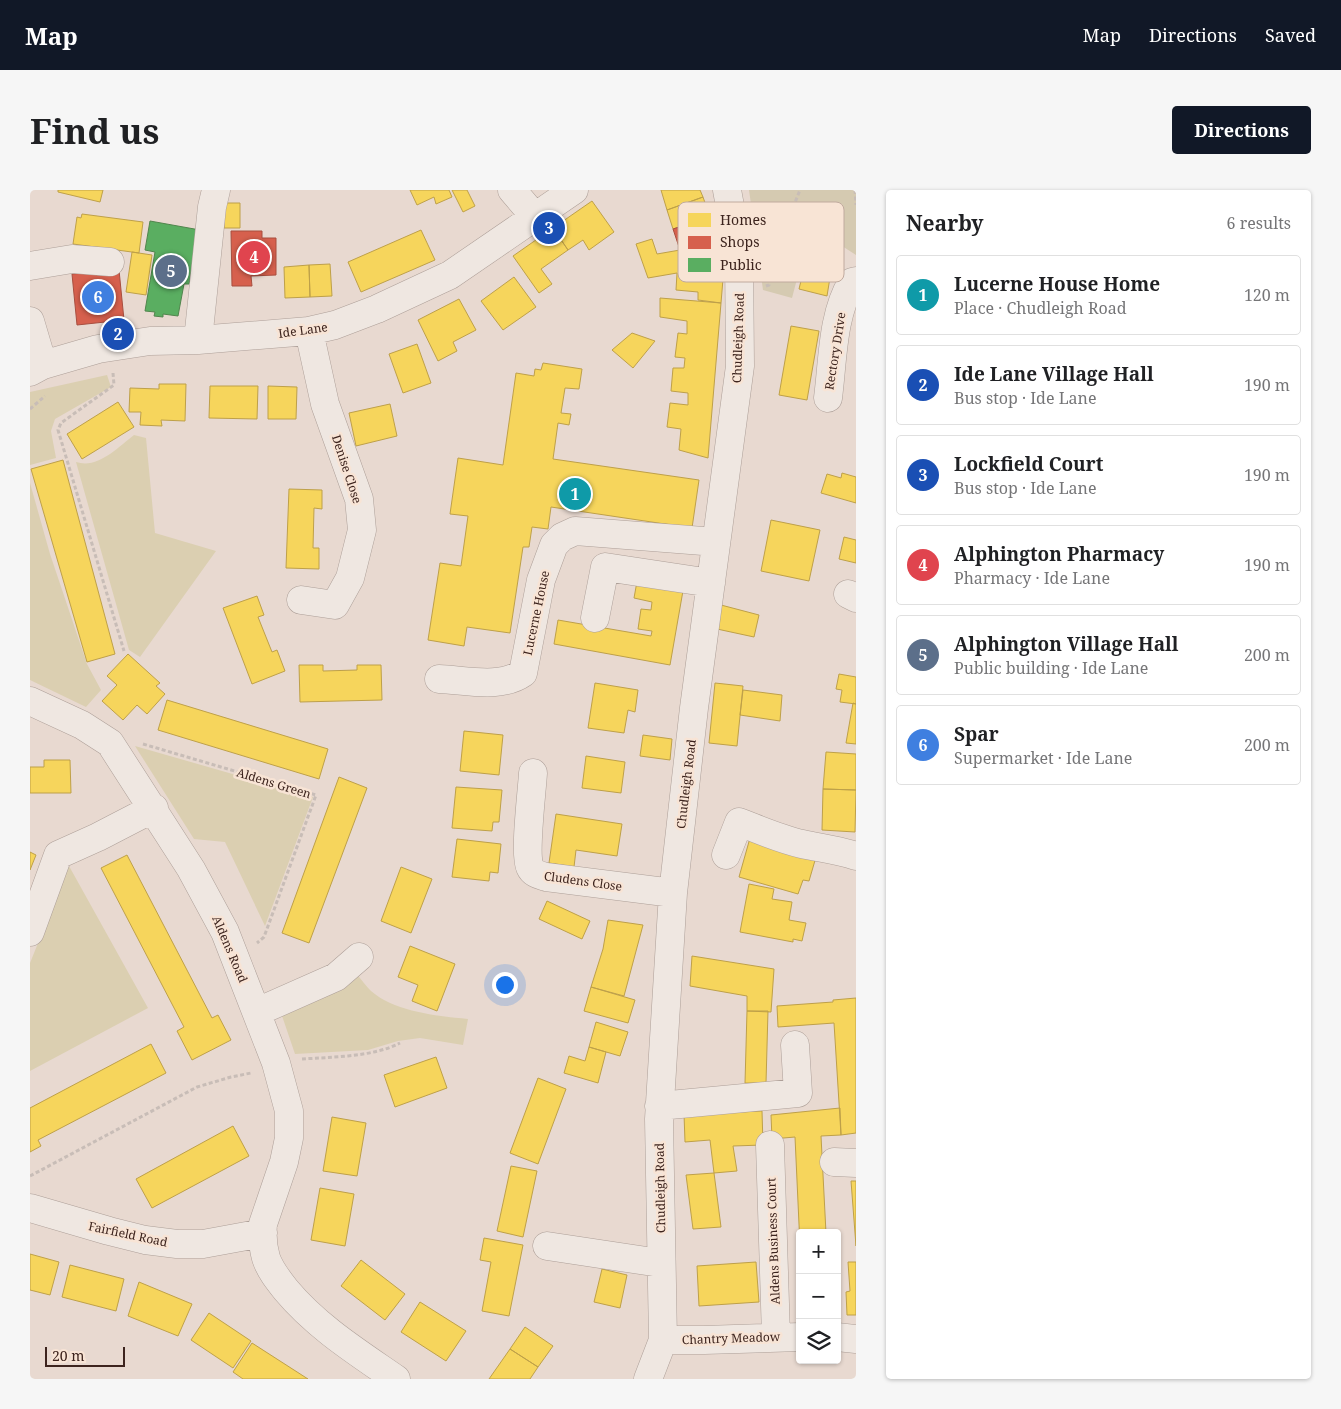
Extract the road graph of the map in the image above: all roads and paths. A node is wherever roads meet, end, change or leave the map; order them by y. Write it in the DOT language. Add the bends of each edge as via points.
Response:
graph roads {
  1 [pos="216,190"];
  2 [pos="512,190"];
  3 [pos="574,190"];
  4 [pos="800,190"];
  5 [pos="855,190"];
  6 [pos="795,202"];
  7 [pos="856,205"];
  8 [pos="535,217"];
  9 [pos="110,262"];
  10 [pos="30,266"];
  11 [pos="856,280"];
  12 [pos="740,282"];
  13 [pos="770,282"];
  14 [pos="740,297"];
  15 [pos="30,321"];
  16 [pos="310,331"];
  17 [pos="198,340"];
  18 [pos="37,368"];
  19 [pos="113,368"];
  20 [pos="828,398"];
  21 [pos="716,542"];
  22 [pos="710,583"];
  23 [pos="301,600"];
  24 [pos="595,618"];
  25 [pos="124,651"];
  26 [pos="440,679"];
  27 [pos="30,701"];
  28 [pos="110,743"];
  29 [pos="533,773"];
  30 [pos="154,808"];
  31 [pos="726,855"];
  32 [pos="856,856"];
  33 [pos="673,893"];
  34 [pos="30,932"];
  35 [pos="359,957"];
  36 [pos="234,958"];
  37 [pos="257,1012"];
  38 [pos="400,1044"];
  39 [pos="795,1045"];
  40 [pos="276,1063"];
  41 [pos="660,1106"];
  42 [pos="770,1145"];
  43 [pos="30,1176"];
  44 [pos="30,1208"];
  45 [pos="263,1233"];
  46 [pos="547,1246"];
  47 [pos="660,1264"];
  48 [pos="788,1336"];
  49 [pos="841,1337"];
  50 [pos="856,1339"];
  51 [pos="663,1340"];
  52 [pos="396,1379"];
  53 [pos="648,1379"];
  1 -- 17 [label="street"];
  2 -- 8 [label="street"];
  3 -- 8 [label="street, Ide Lane"];
  4 -- 6 [label="path"];
  5 -- 7 [label="path"];
  8 -- 16 [label="street, Ide Lane" via="450,275 377,309"];
  9 -- 10 [label="street" via="72,259"];
  11 -- 20 [label="street, Rectory Drive" via="846,292 836,329"];
  12 -- 14 [label="street, Chudleigh Road"];
  13 -- 14 [label="path"];
  14 -- 21 [label="street, Chudleigh Road" via="740,366"];
  15 -- 18 [label="street"];
  16 -- 17 [label="street, Ide Lane"];
  16 -- 23 [label="street, Denise Close" via="325,404 359,499 362,530 345,610"];
  17 -- 18 [label="street, Ide Lane" via="150,341 98,349"];
  19 -- 25 [label="path" via="114,385 61,422 58,430"];
  21 -- 22 [label="street, Chudleigh Road"];
  21 -- 26 [label="street, Lucerne House" via="575,531 562,537 554,545 541,580 523,673 502,682"];
  22 -- 24 [label="street" via="605,567"];
  22 -- 33 [label="street, Chudleigh Road"];
  27 -- 28 [label="street, Aldens Road" via="82,725"];
  28 -- 30 [label="street, Aldens Road"];
  28 -- 36 [label="path, Aldens Green" via="118,737 316,795 264,937 249,952"];
  29 -- 33 [label="street, Cludens Close" via="528,852 530,867 535,874"];
  30 -- 34 [label="street" via="58,855"];
  30 -- 36 [label="street, Aldens Road" via="225,932"];
  31 -- 32 [label="street" via="739,822 771,835"];
  33 -- 41 [label="street, Chudleigh Road"];
  35 -- 37 [label="street" via="336,977"];
  36 -- 37 [label="street, Aldens Road"];
  37 -- 40 [label="street, Aldens Road"];
  38 -- 40 [label="path" via="367,1053"];
  39 -- 41 [label="street" via="798,1093"];
  40 -- 43 [label="path" via="259,1072 197,1087"];
  40 -- 45 [label="street, Aldens Road" via="289,1111 289,1138"];
  41 -- 47 [label="street, Chudleigh Road"];
  42 -- 48 [label="street, Aldens Business Court"];
  44 -- 45 [label="street, Fairfield Road" via="145,1240 177,1244 203,1244"];
  45 -- 52 [label="street" via="266,1257 275,1276 300,1307"];
  46 -- 47 [label="street"];
  47 -- 51 [label="street, Chudleigh Road"];
  48 -- 51 [label="street, Chantry Meadow"];
  49 -- 50 [label="street"];
  51 -- 53 [label="street, Chudleigh Road"];
}
